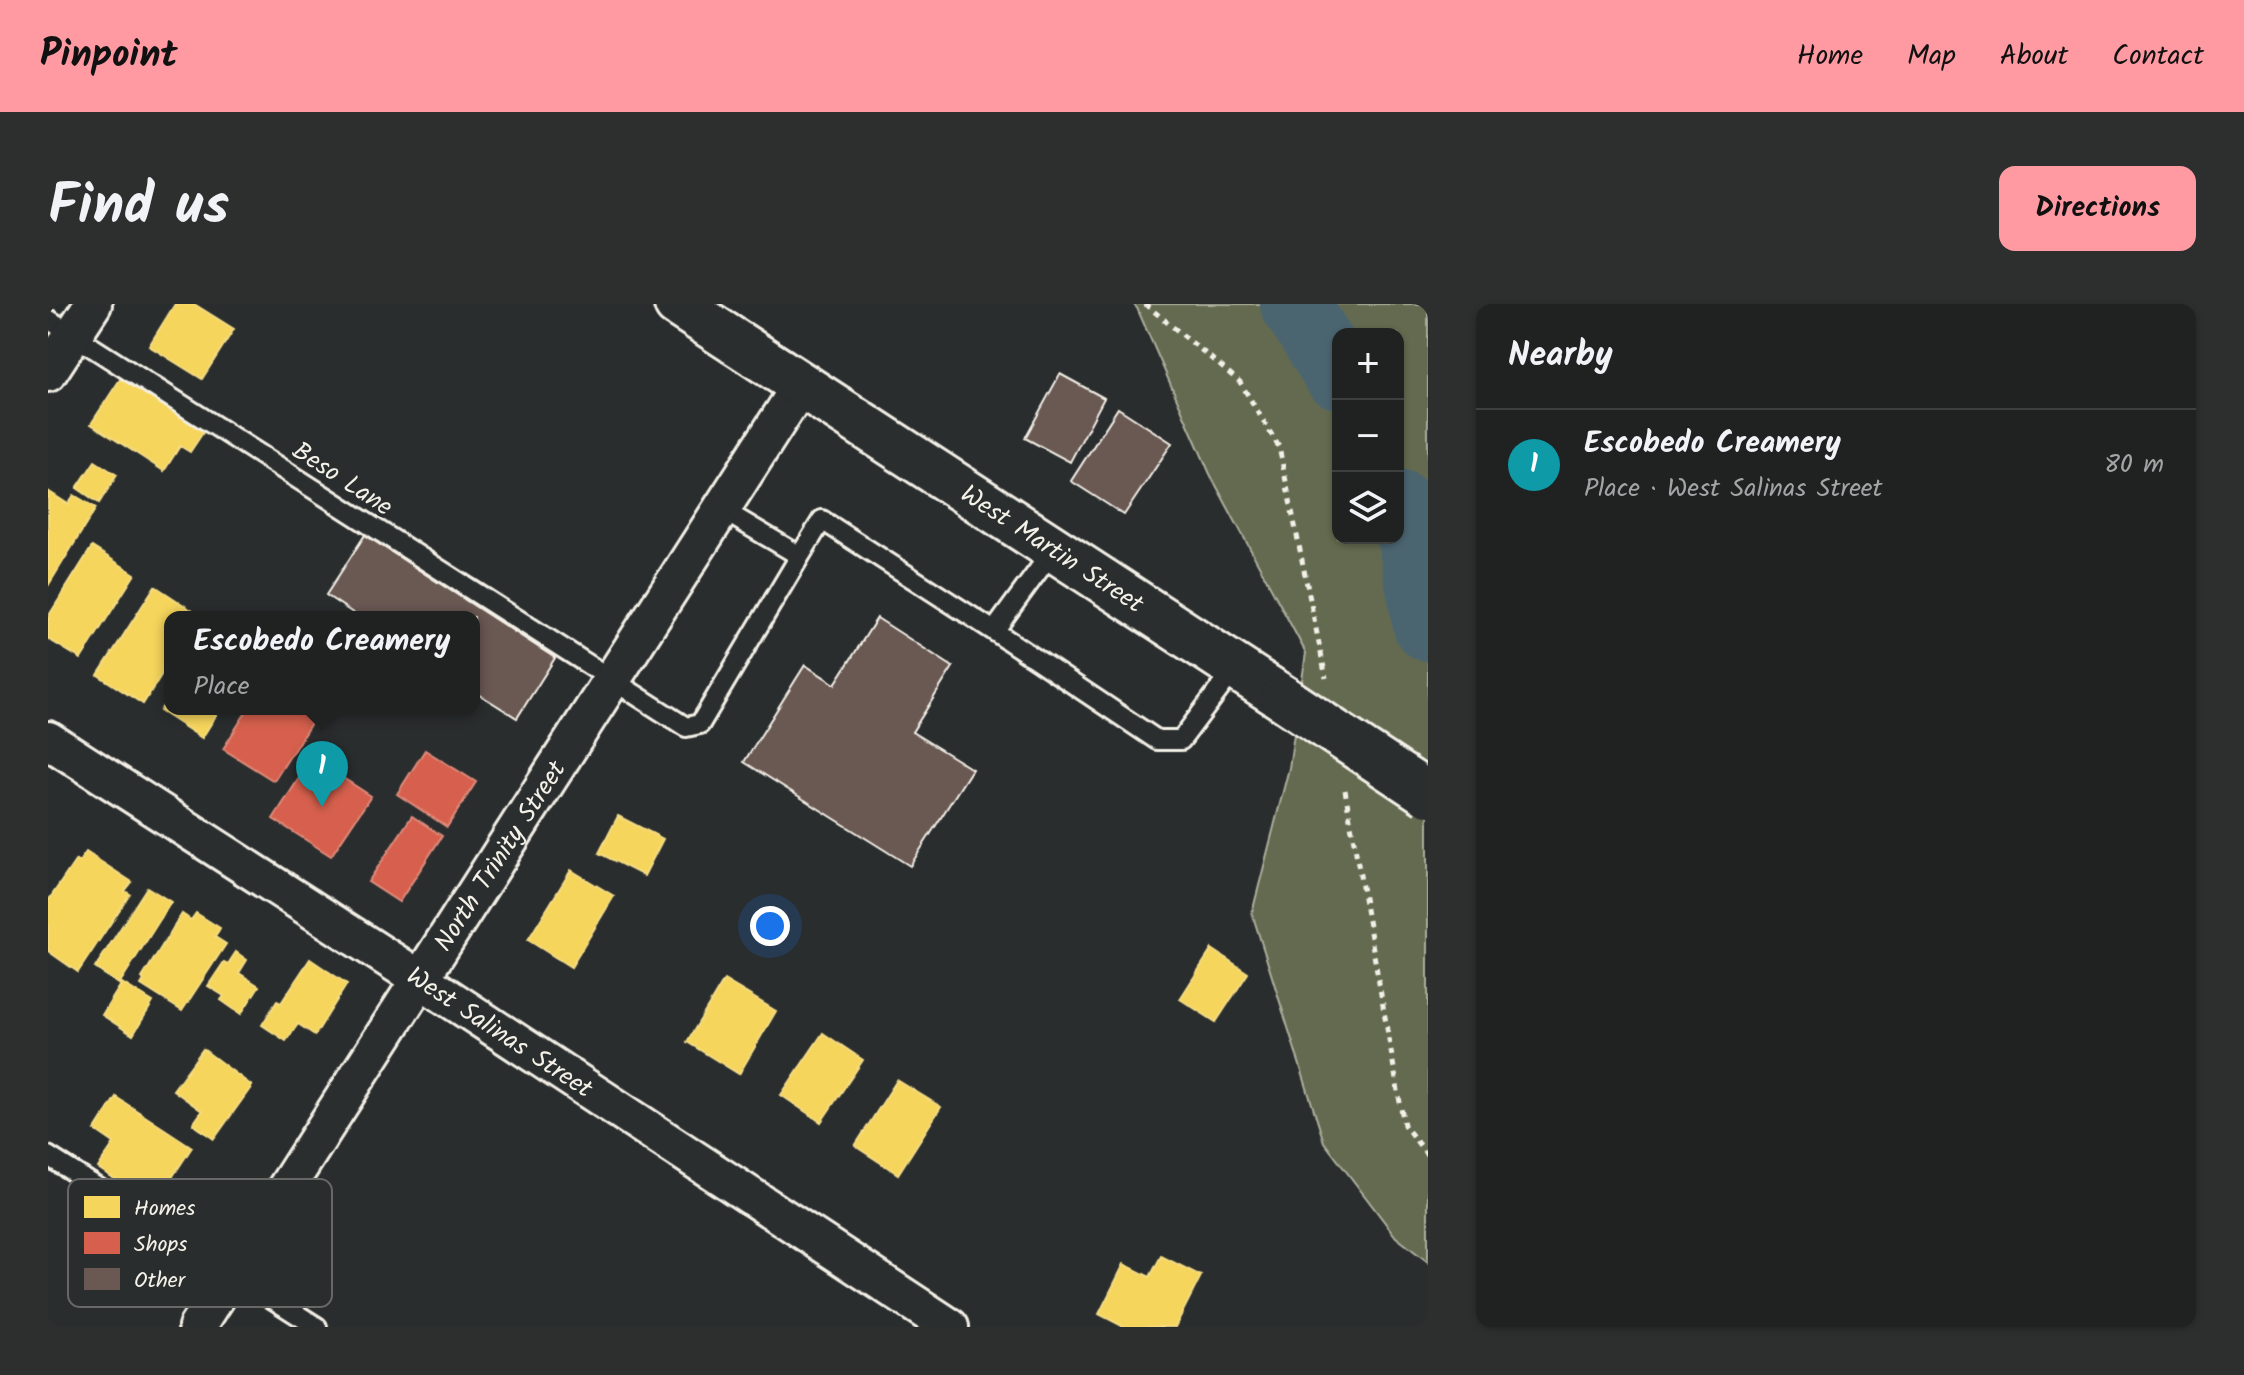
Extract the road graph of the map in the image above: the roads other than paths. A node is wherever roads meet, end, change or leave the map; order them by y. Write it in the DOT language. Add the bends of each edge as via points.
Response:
graph roads {
  1 [pos="93,304"];
  2 [pos="677,304"];
  3 [pos="60,327"];
  4 [pos="48,373"];
  5 [pos="801,385"];
  6 [pos="721,509"];
  7 [pos="1054,549"];
  8 [pos="800,556"];
  9 [pos="994,631"];
  10 [pos="1236,667"];
  11 [pos="611,680"];
  12 [pos="48,740"];
  13 [pos="1428,794"];
  14 [pos="420,979"];
  15 [pos="48,1156"];
  16 [pos="85,1179"];
  17 [pos="292,1179"];
  18 [pos="210,1307"];
  19 [pos="286,1307"];
  20 [pos="197,1327"];
  21 [pos="317,1327"];
  22 [pos="950,1327"];
  1 -- 3 [label="street"];
  2 -- 5 [label="main road, West Martin Street"];
  3 -- 4 [label="street"];
  3 -- 11 [label="lane, Beso Lane"];
  5 -- 6 [label="street, North Trinity Street"];
  5 -- 7 [label="main road, West Martin Street"];
  6 -- 8 [label="lane"];
  6 -- 11 [label="street, North Trinity Street"];
  7 -- 9 [label="lane"];
  7 -- 10 [label="main road, West Martin Street"];
  8 -- 9 [label="lane, Beso Lane" via="822,520"];
  8 -- 11 [label="lane, Beso Lane" via="700,724 686,727"];
  9 -- 10 [label="lane" via="1157,740 1181,740"];
  10 -- 13 [label="main road, West Martin Street, bridge"];
  11 -- 14 [label="street, North Trinity Street"];
  12 -- 14 [label="street, West Salinas Street"];
  14 -- 17 [label="street, North Trinity Street"];
  14 -- 22 [label="street, West Salinas Street"];
  15 -- 16 [label="lane"];
  18 -- 20 [label="street, North Trinity Street"];
  19 -- 21 [label="lane"];
}
